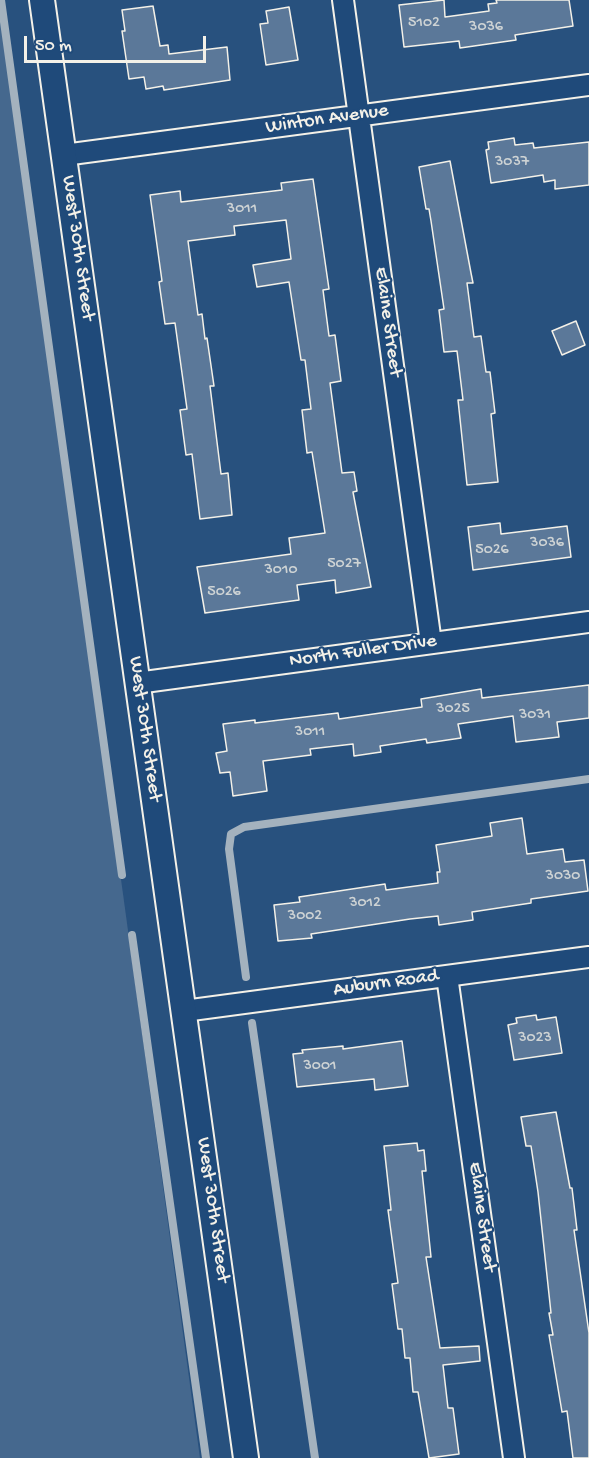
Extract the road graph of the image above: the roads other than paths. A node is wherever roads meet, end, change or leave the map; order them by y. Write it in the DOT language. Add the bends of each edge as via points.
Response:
graph roads {
  1 [pos="42,0"];
  2 [pos="344,0"];
  3 [pos="589,85"];
  4 [pos="358,116"];
  5 [pos="64,155"];
  6 [pos="589,622"];
  7 [pos="431,643"];
  8 [pos="137,683"];
  9 [pos="589,957"];
  10 [pos="447,976"];
  11 [pos="184,1011"];
  12 [pos="246,1458"];
  13 [pos="514,1458"];
  1 -- 5 [label="street, West 30th Street"];
  2 -- 4 [label="street, Elaine Street"];
  3 -- 4 [label="street, Winton Avenue"];
  4 -- 5 [label="street, Winton Avenue"];
  4 -- 7 [label="street, Elaine Street"];
  5 -- 8 [label="street, West 30th Street"];
  6 -- 7 [label="street, North Fuller Drive"];
  7 -- 8 [label="street, North Fuller Drive"];
  8 -- 11 [label="street, West 30th Street"];
  9 -- 10 [label="street, Auburn Road"];
  10 -- 11 [label="street, Auburn Road"];
  10 -- 13 [label="street, Elaine Street"];
  11 -- 12 [label="street, West 30th Street"];
}
